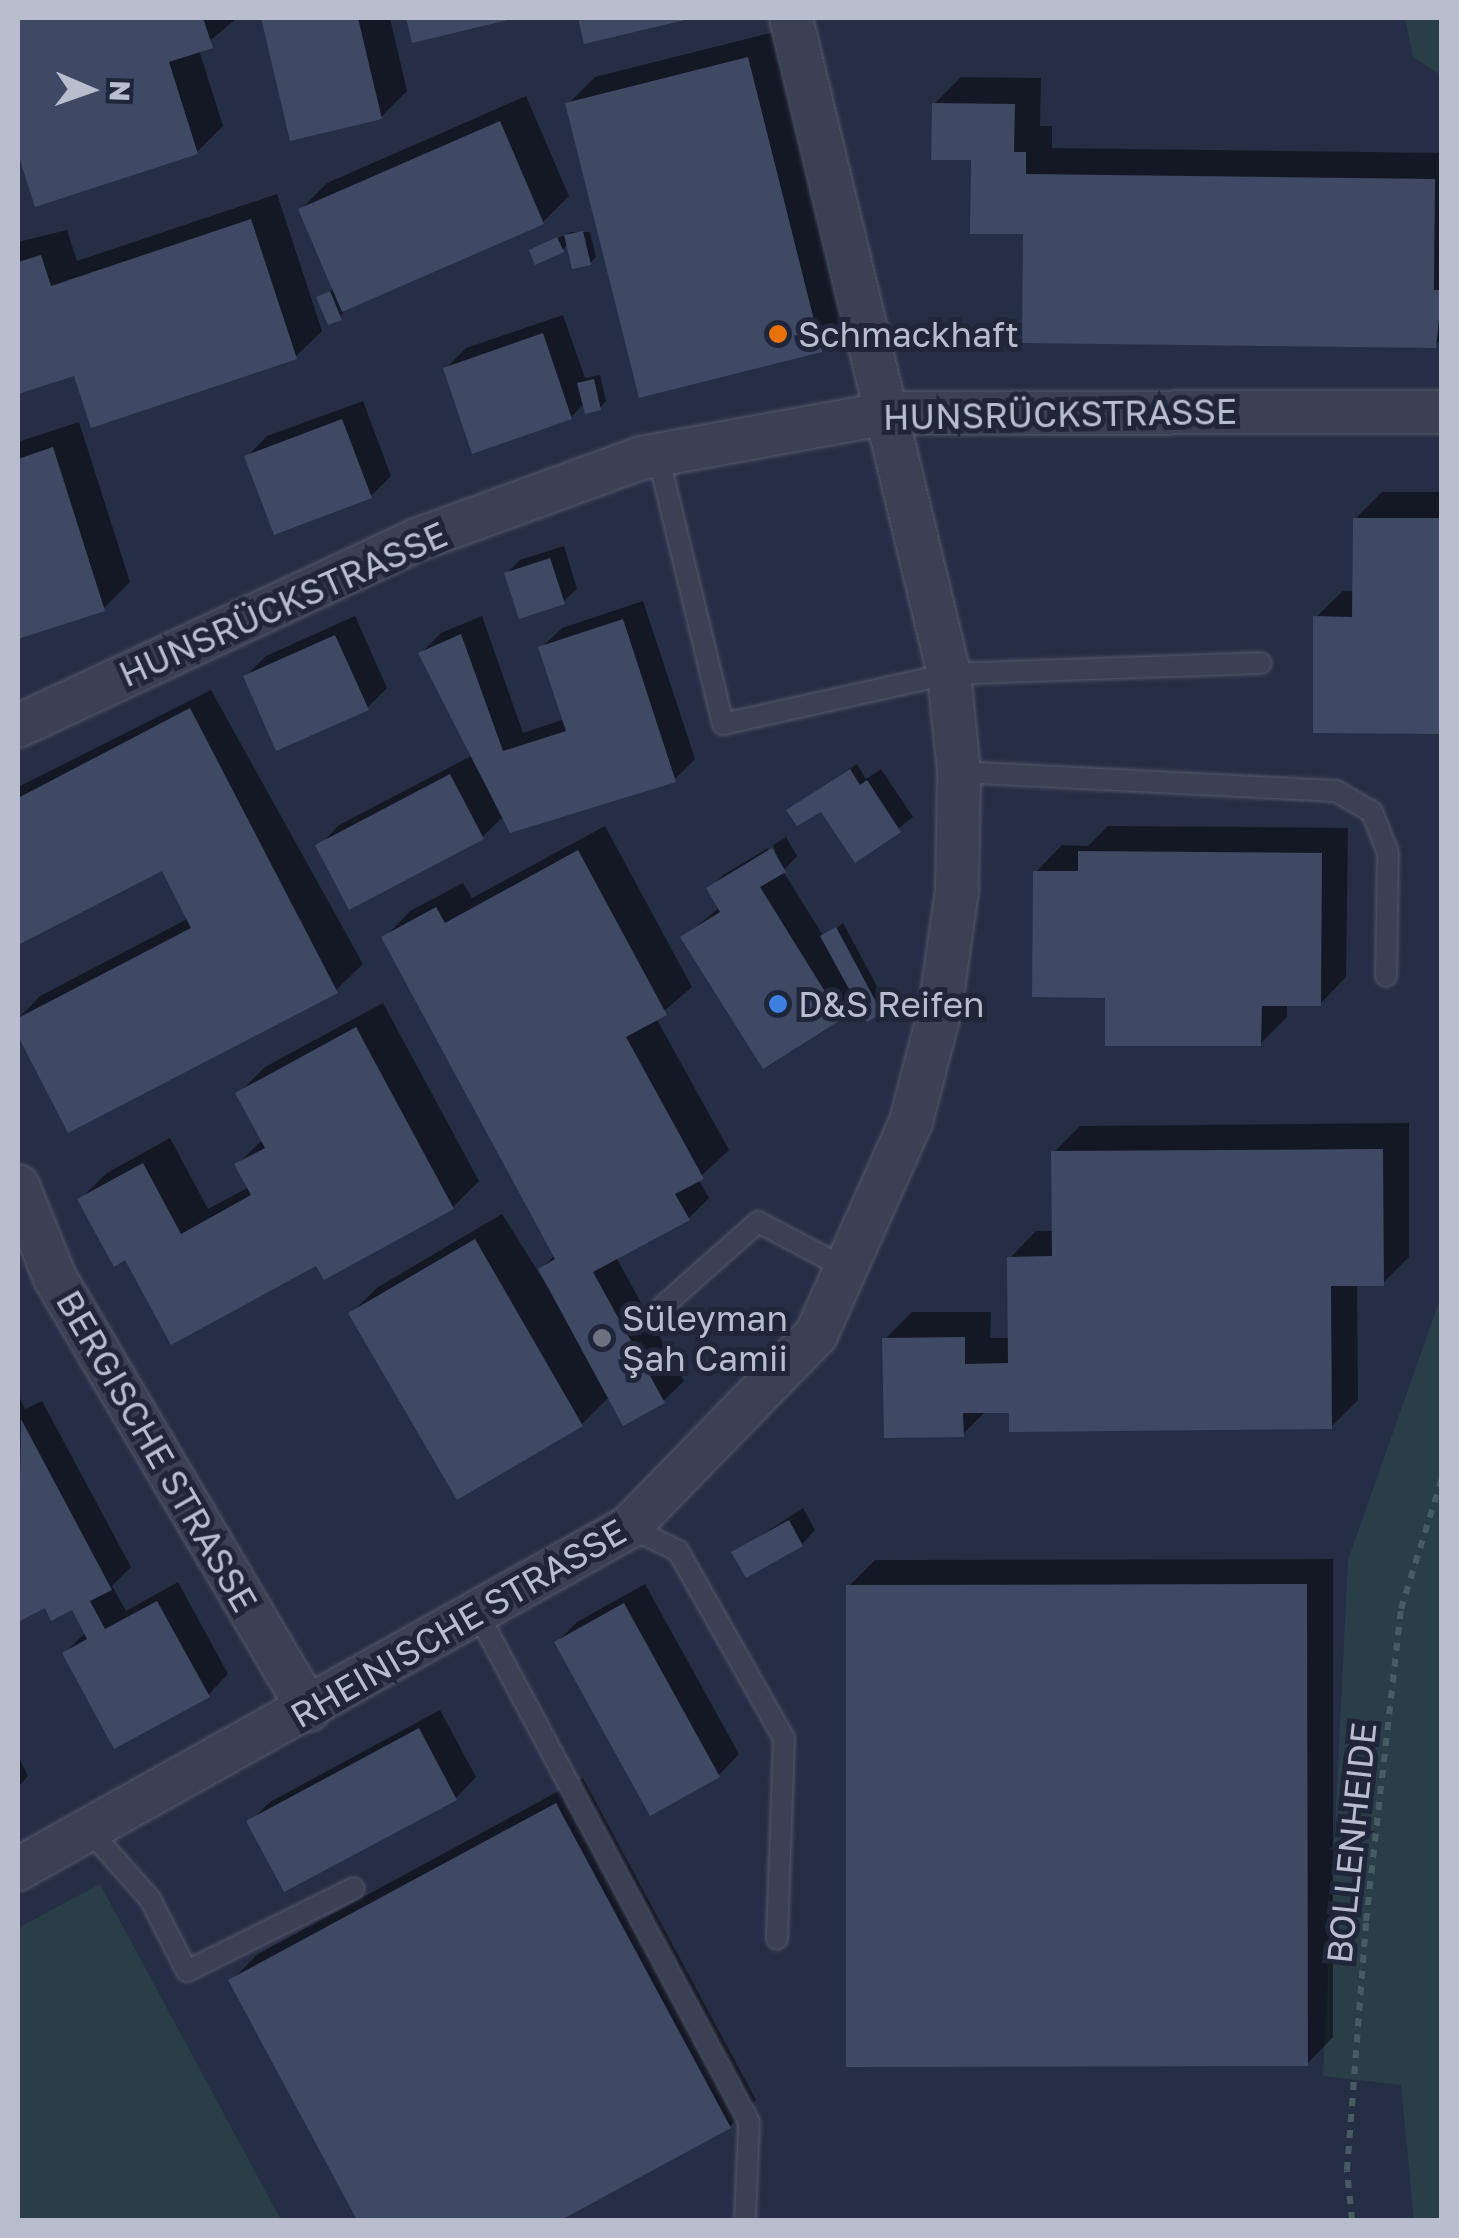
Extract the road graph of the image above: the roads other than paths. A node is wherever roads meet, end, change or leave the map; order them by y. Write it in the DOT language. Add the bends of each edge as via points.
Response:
graph roads {
  1 [pos="792,18"];
  2 [pos="1442,412"];
  3 [pos="888,413"];
  4 [pos="658,455"];
  5 [pos="1261,663"];
  6 [pos="949,674"];
  7 [pos="18,726"];
  8 [pos="959,772"];
  9 [pos="1386,976"];
  10 [pos="18,1186"];
  11 [pos="847,1269"];
  12 [pos="662,1308"];
  13 [pos="629,1527"];
  14 [pos="478,1614"];
  15 [pos="310,1710"];
  16 [pos="88,1830"];
  17 [pos="18,1868"];
  18 [pos="354,1888"];
  19 [pos="777,1939"];
  20 [pos="745,2220"];
  1 -- 3 [label="street, RHEINISCHE STRASSE"];
  2 -- 3 [label="street, HUNSRÜCKSTRASSE"];
  3 -- 4 [label="street, HUNSRÜCKSTRASSE"];
  3 -- 6 [label="street, RHEINISCHE STRASSE"];
  4 -- 6 [label="lane" via="723,724"];
  4 -- 7 [label="street, HUNSRÜCKSTRASSE" via="419,539"];
  5 -- 6 [label="lane"];
  6 -- 8 [label="street, RHEINISCHE STRASSE"];
  8 -- 9 [label="lane" via="1336,791 1372,812 1388,853"];
  8 -- 11 [label="street, RHEINISCHE STRASSE" via="957,890 940,1010 911,1122"];
  10 -- 15 [label="street, BERGISCHE STRASSE" via="55,1278"];
  11 -- 12 [label="lane" via="758,1222"];
  11 -- 13 [label="street, RHEINISCHE STRASSE" via="816,1335"];
  13 -- 14 [label="street, RHEINISCHE STRASSE"];
  13 -- 19 [label="lane" via="678,1551 784,1738"];
  14 -- 15 [label="street, RHEINISCHE STRASSE"];
  14 -- 20 [label="lane" via="749,2122"];
  15 -- 16 [label="street, RHEINISCHE STRASSE"];
  16 -- 17 [label="street, RHEINISCHE STRASSE"];
  16 -- 18 [label="lane" via="150,1899 187,1971"];
}
